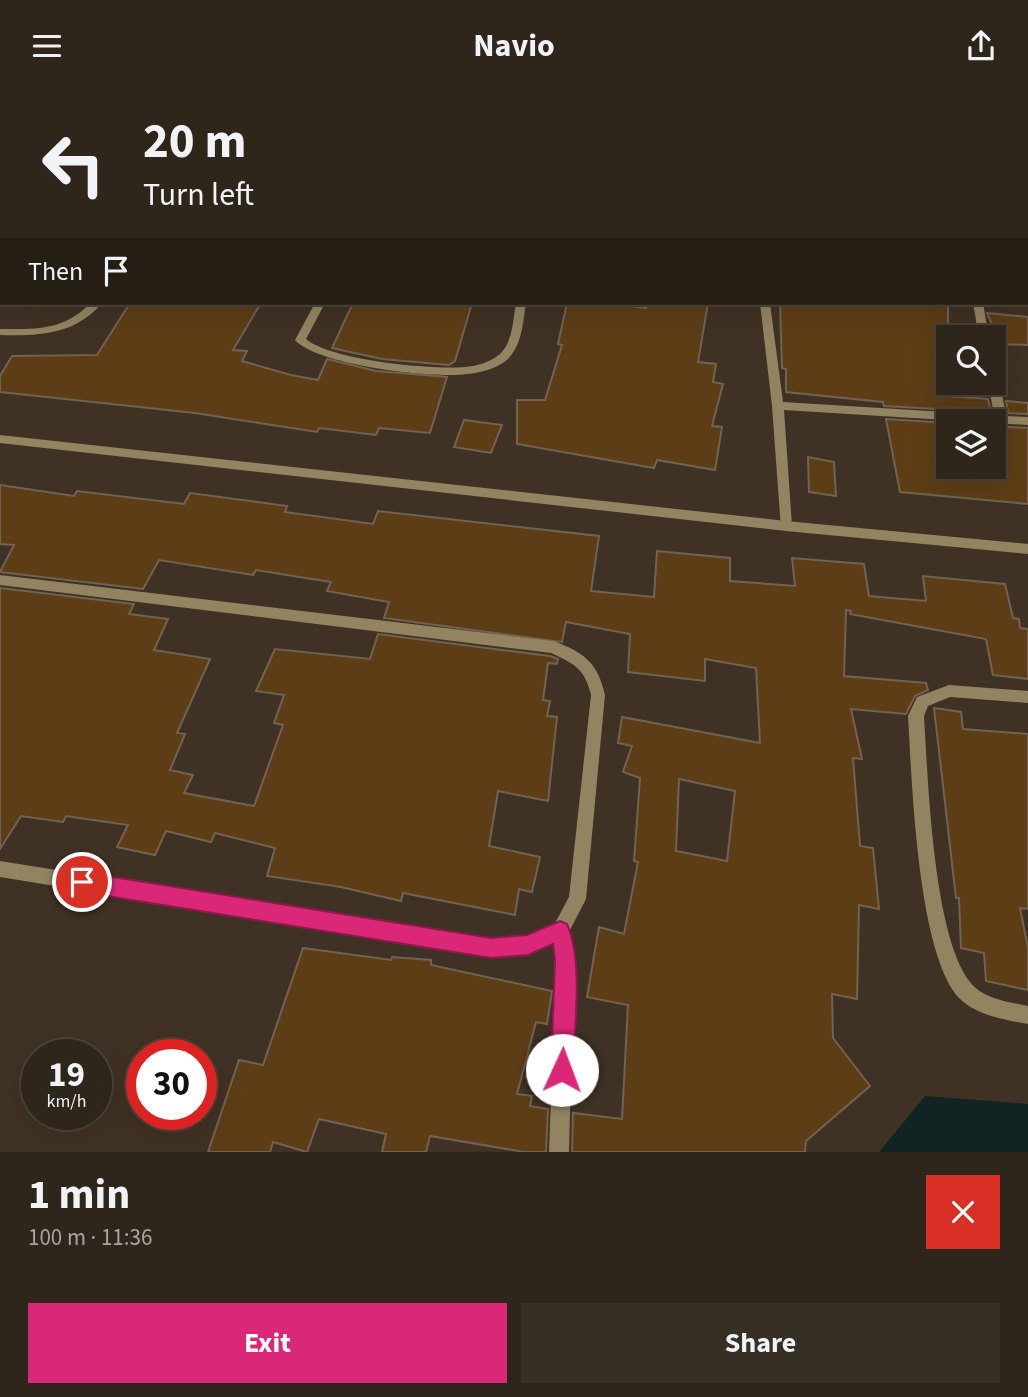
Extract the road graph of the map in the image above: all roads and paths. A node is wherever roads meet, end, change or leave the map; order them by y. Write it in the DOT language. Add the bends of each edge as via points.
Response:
graph roads {
  1 [pos="95,305"];
  2 [pos="319,305"];
  3 [pos="521,305"];
  4 [pos="765,305"];
  5 [pos="978,305"];
  6 [pos="982,325"];
  7 [pos="0,332"];
  8 [pos="778,406"];
  9 [pos="936,415"];
  10 [pos="1006,419"];
  11 [pos="1028,421"];
  12 [pos="0,439"];
  13 [pos="786,526"];
  14 [pos="1028,549"];
  15 [pos="0,580"];
  16 [pos="1028,697"];
  17 [pos="0,869"];
  18 [pos="560,931"];
  19 [pos="1028,1014"];
  20 [pos="559,1152"];
  1 -- 7 [label="street" via="73,325 60,329"];
  2 -- 3 [label="street" via="300,340 309,350 448,372 478,369 504,356 515,334"];
  4 -- 8 [label="street"];
  5 -- 6 [label="street"];
  8 -- 9 [label="street"];
  8 -- 13 [label="street"];
  10 -- 11 [label="street"];
  12 -- 13 [label="street"];
  13 -- 14 [label="street"];
  15 -- 18 [label="street" via="553,647 579,659 594,673 598,695 577,899"];
  16 -- 19 [label="street" via="949,691 922,702 916,716 928,864 950,968 965,992 1001,1010"];
  17 -- 18 [label="street" via="491,948 528,945"];
  18 -- 20 [label="street" via="565,960"];
}
